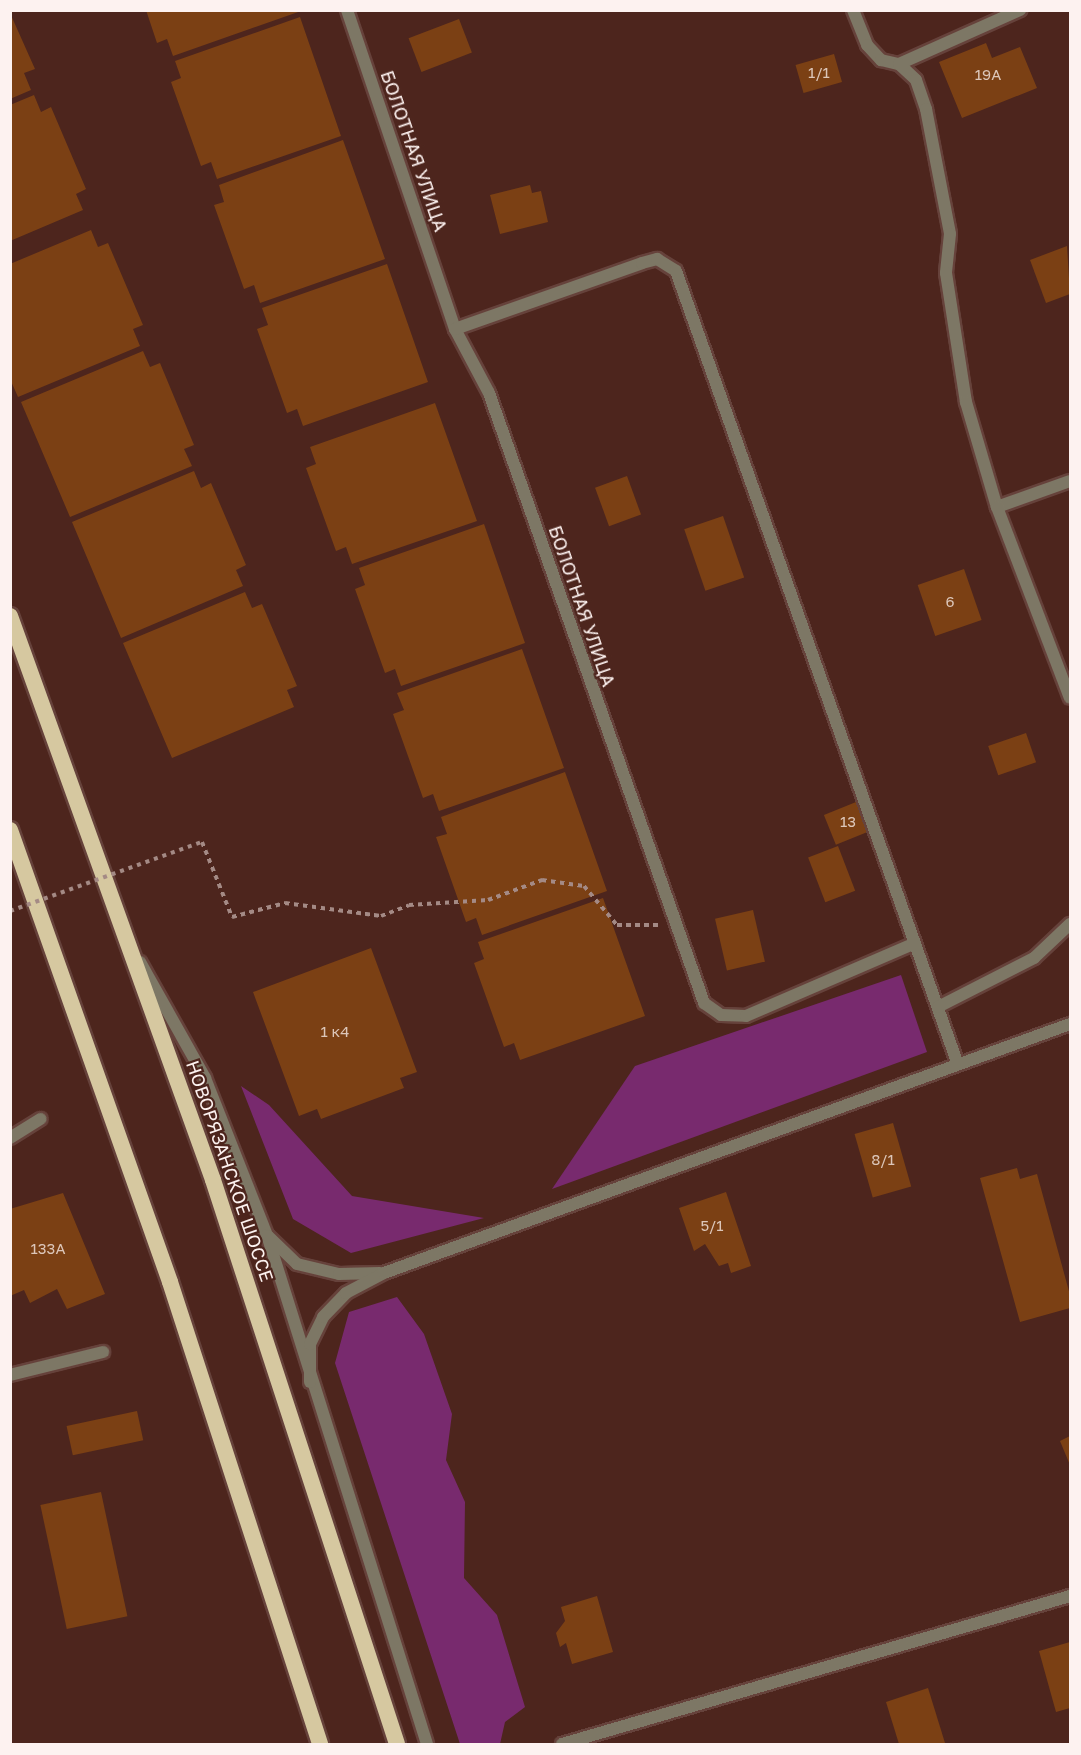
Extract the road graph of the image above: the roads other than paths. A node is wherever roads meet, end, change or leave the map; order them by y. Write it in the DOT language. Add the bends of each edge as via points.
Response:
graph roads {
  1 [pos="347,10"];
  2 [pos="853,10"];
  3 [pos="1020,10"];
  4 [pos="899,64"];
  5 [pos="455,329"];
  6 [pos="1071,482"];
  7 [pos="997,507"];
  8 [pos="10,616"];
  9 [pos="1071,698"];
  10 [pos="10,830"];
  11 [pos="1071,924"];
  12 [pos="911,945"];
  13 [pos="131,946"];
  14 [pos="938,1007"];
  15 [pos="1071,1024"];
  16 [pos="957,1062"];
  17 [pos="41,1119"];
  18 [pos="10,1138"];
  19 [pos="267,1235"];
  20 [pos="384,1272"];
  21 [pos="103,1352"];
  22 [pos="10,1375"];
  23 [pos="310,1382"];
  24 [pos="1071,1596"];
  25 [pos="320,1744"];
  26 [pos="397,1744"];
  27 [pos="427,1744"];
  28 [pos="562,1744"];
  1 -- 5 [label="street, БОЛОТНАЯ УЛИЦА"];
  2 -- 4 [label="street" via="867,45 881,60"];
  3 -- 4 [label="street"];
  4 -- 7 [label="street" via="916,80 926,109 950,234 946,273 966,402"];
  5 -- 12 [label="street, БОЛОТНАЯ УЛИЦА" via="489,393 674,929 704,1003 721,1015 746,1016"];
  5 -- 12 [label="street" via="642,263 657,260 676,271"];
  6 -- 7 [label="street"];
  7 -- 9 [label="street"];
  8 -- 13 [label="highway, НОВОРЯЗАНСКОЕ ШОССЕ"];
  10 -- 25 [label="highway" via="170,1281"];
  11 -- 14 [label="street" via="1034,958"];
  12 -- 14 [label="street"];
  13 -- 19 [label="street" via="206,1078"];
  13 -- 26 [label="highway, НОВОРЯЗАНСКОЕ ШОССЕ"];
  14 -- 16 [label="street"];
  15 -- 16 [label="street"];
  16 -- 20 [label="street"];
  17 -- 18 [label="street"];
  19 -- 20 [label="street" via="297,1263 339,1274"];
  19 -- 23 [label="street"];
  20 -- 23 [label="street" via="346,1293 323,1317 310,1344"];
  21 -- 22 [label="street"];
  23 -- 27 [label="street"];
  24 -- 28 [label="street"];
}
